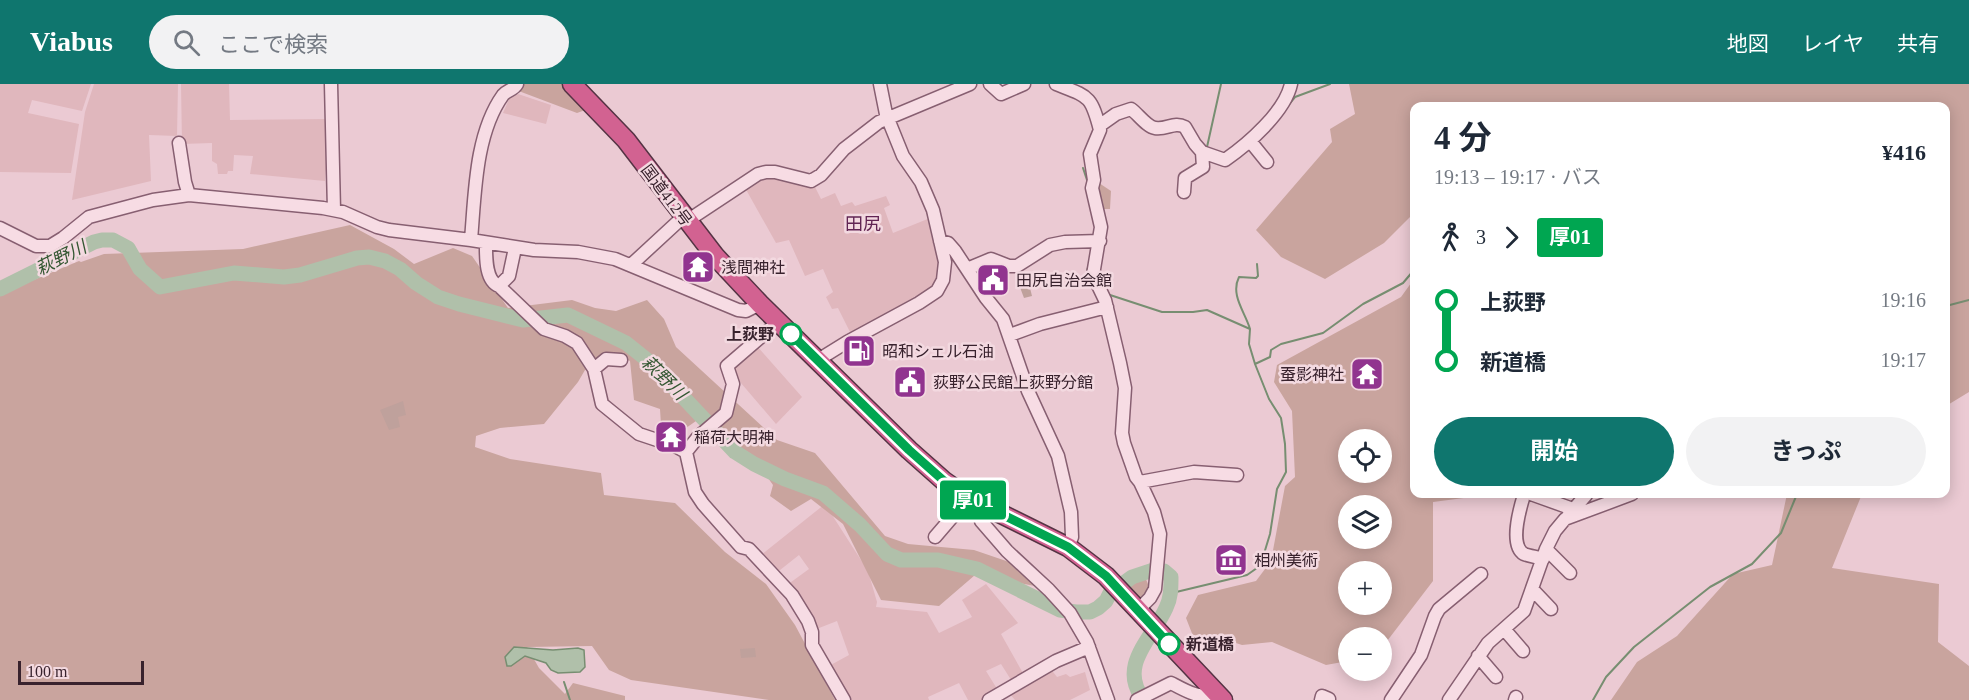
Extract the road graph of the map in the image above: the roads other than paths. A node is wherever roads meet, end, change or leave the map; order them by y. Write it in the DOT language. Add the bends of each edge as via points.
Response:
graph roads {
  1 [pos="331,84"];
  2 [pos="517,84"];
  3 [pos="572,84"];
  4 [pos="880,84"];
  5 [pos="970,84"];
  6 [pos="990,84"];
  7 [pos="1024,84"];
  8 [pos="1056,84"];
  9 [pos="1291,84"];
  10 [pos="887,119"];
  11 [pos="1099,126"];
  12 [pos="1250,141"];
  13 [pos="179,143"];
  14 [pos="1202,152"];
  15 [pos="1267,162"];
  16 [pos="1184,192"];
  17 [pos="189,195"];
  18 [pos="334,210"];
  19 [pos="685,219"];
  20 [pos="0,228"];
  21 [pos="471,240"];
  22 [pos="940,241"];
  23 [pos="1097,241"];
  24 [pos="486,243"];
  25 [pos="515,248"];
  26 [pos="631,266"];
  27 [pos="967,269"];
  28 [pos="500,286"];
  29 [pos="1104,298"];
  30 [pos="760,304"];
  31 [pos="778,322"];
  32 [pos="1010,334"];
  33 [pos="621,360"];
  34 [pos="818,360"];
  35 [pos="594,369"];
  36 [pos="686,452"];
  37 [pos="1237,475"];
  38 [pos="1140,482"];
  39 [pos="963,494"];
  40 [pos="1523,498"];
  41 [pos="1541,498"];
  42 [pos="1584,498"];
  43 [pos="1621,498"];
  44 [pos="982,505"];
  45 [pos="1569,516"];
  46 [pos="941,532"];
  47 [pos="1068,547"];
  48 [pos="1544,554"];
  49 [pos="1570,573"];
  50 [pos="1481,574"];
  51 [pos="1532,589"];
  52 [pos="1551,609"];
  53 [pos="1142,614"];
  54 [pos="1504,629"];
  55 [pos="1089,647"];
  56 [pos="1523,651"];
  57 [pos="1478,656"];
  58 [pos="1496,677"];
  59 [pos="1221,698"];
  60 [pos="844,700"];
  61 [pos="989,700"];
  62 [pos="1108,700"];
  63 [pos="1137,700"];
  64 [pos="1391,700"];
  65 [pos="1449,700"];
  1 -- 18 [label="street"];
  2 -- 21 [label="street" via="504,93 485,131"];
  3 -- 19 [label="highway, 国道412号" via="626,140"];
  4 -- 10 [label="street"];
  5 -- 10 [label="street"];
  6 -- 7 [label="street" via="1001,94"];
  8 -- 11 [label="street" via="1091,100"];
  9 -- 12 [label="street" via="1288,97"];
  10 -- 19 [label="street" via="844,148 811,181 775,172 758,174"];
  10 -- 22 [label="street" via="903,156 927,193"];
  11 -- 14 [label="street" via="1131,109 1156,129 1175,124 1185,127"];
  11 -- 23 [label="street" via="1090,154 1092,188 1101,227"];
  12 -- 14 [label="street" via="1225,160"];
  12 -- 15 [label="street"];
  13 -- 17 [label="street"];
  14 -- 16 [label="street" via="1203,167 1185,178"];
  17 -- 18 [label="street"];
  17 -- 20 [label="street" via="89,217 50,246 36,246"];
  18 -- 21 [label="street" via="377,227"];
  19 -- 26 [label="street"];
  19 -- 30 [label="highway, 国道412号"];
  21 -- 24 [label="street"];
  22 -- 27 [label="street" via="948,243"];
  22 -- 34 [label="street" via="945,269 937,291"];
  23 -- 27 [label="street" via="1050,245 1017,266 991,259"];
  23 -- 29 [label="street" via="1094,275"];
  24 -- 25 [label="street"];
  24 -- 28 [label="street" via="490,278"];
  25 -- 26 [label="street" via="598,255"];
  25 -- 28 [label="street" via="509,276"];
  26 -- 30 [label="street" via="738,309 746,311"];
  27 -- 32 [label="street"];
  28 -- 35 [label="street" via="544,329 577,344"];
  29 -- 32 [label="street"];
  29 -- 38 [label="street" via="1125,388 1122,433"];
  30 -- 31 [label="highway, 国道412号"];
  31 -- 34 [label="highway, 国道412号"];
  31 -- 36 [label="street" via="727,366 734,384 726,413"];
  32 -- 47 [label="street" via="1015,358 1062,468 1071,512 1072,537"];
  33 -- 35 [label="street" via="606,359"];
  34 -- 39 [label="highway, 国道412号" via="909,450"];
  35 -- 36 [label="street" via="602,404 639,434"];
  36 -- 60 [label="street" via="695,492 741,547 749,549 792,595 808,621 812,645"];
  37 -- 38 [label="street" via="1194,472"];
  38 -- 53 [label="street" via="1160,534 1155,589"];
  39 -- 44 [label="highway, 国道412号"];
  39 -- 46 [label="street" via="959,508"];
  40 -- 48 [label="street" via="1516,522 1519,548 1523,553"];
  41 -- 45 [label="street" via="1570,508"];
  42 -- 45 [label="street"];
  43 -- 45 [label="street"];
  44 -- 47 [label="highway, 国道412号"];
  44 -- 55 [label="street" via="981,521 1060,601"];
  45 -- 48 [label="street" via="1555,531"];
  47 -- 53 [label="highway, 国道412号" via="1106,576"];
  48 -- 49 [label="street"];
  48 -- 51 [label="street"];
  50 -- 64 [label="street" via="1439,609 1421,655"];
  51 -- 52 [label="street"];
  51 -- 54 [label="street" via="1524,611"];
  53 -- 59 [label="highway, 国道412号"];
  54 -- 56 [label="street"];
  54 -- 57 [label="street"];
  55 -- 61 [label="street" via="1056,661"];
  55 -- 62 [label="street"];
  57 -- 58 [label="street"];
  57 -- 65 [label="street"];
  59 -- 63 [label="street" via="1198,697 1171,683"];
}
